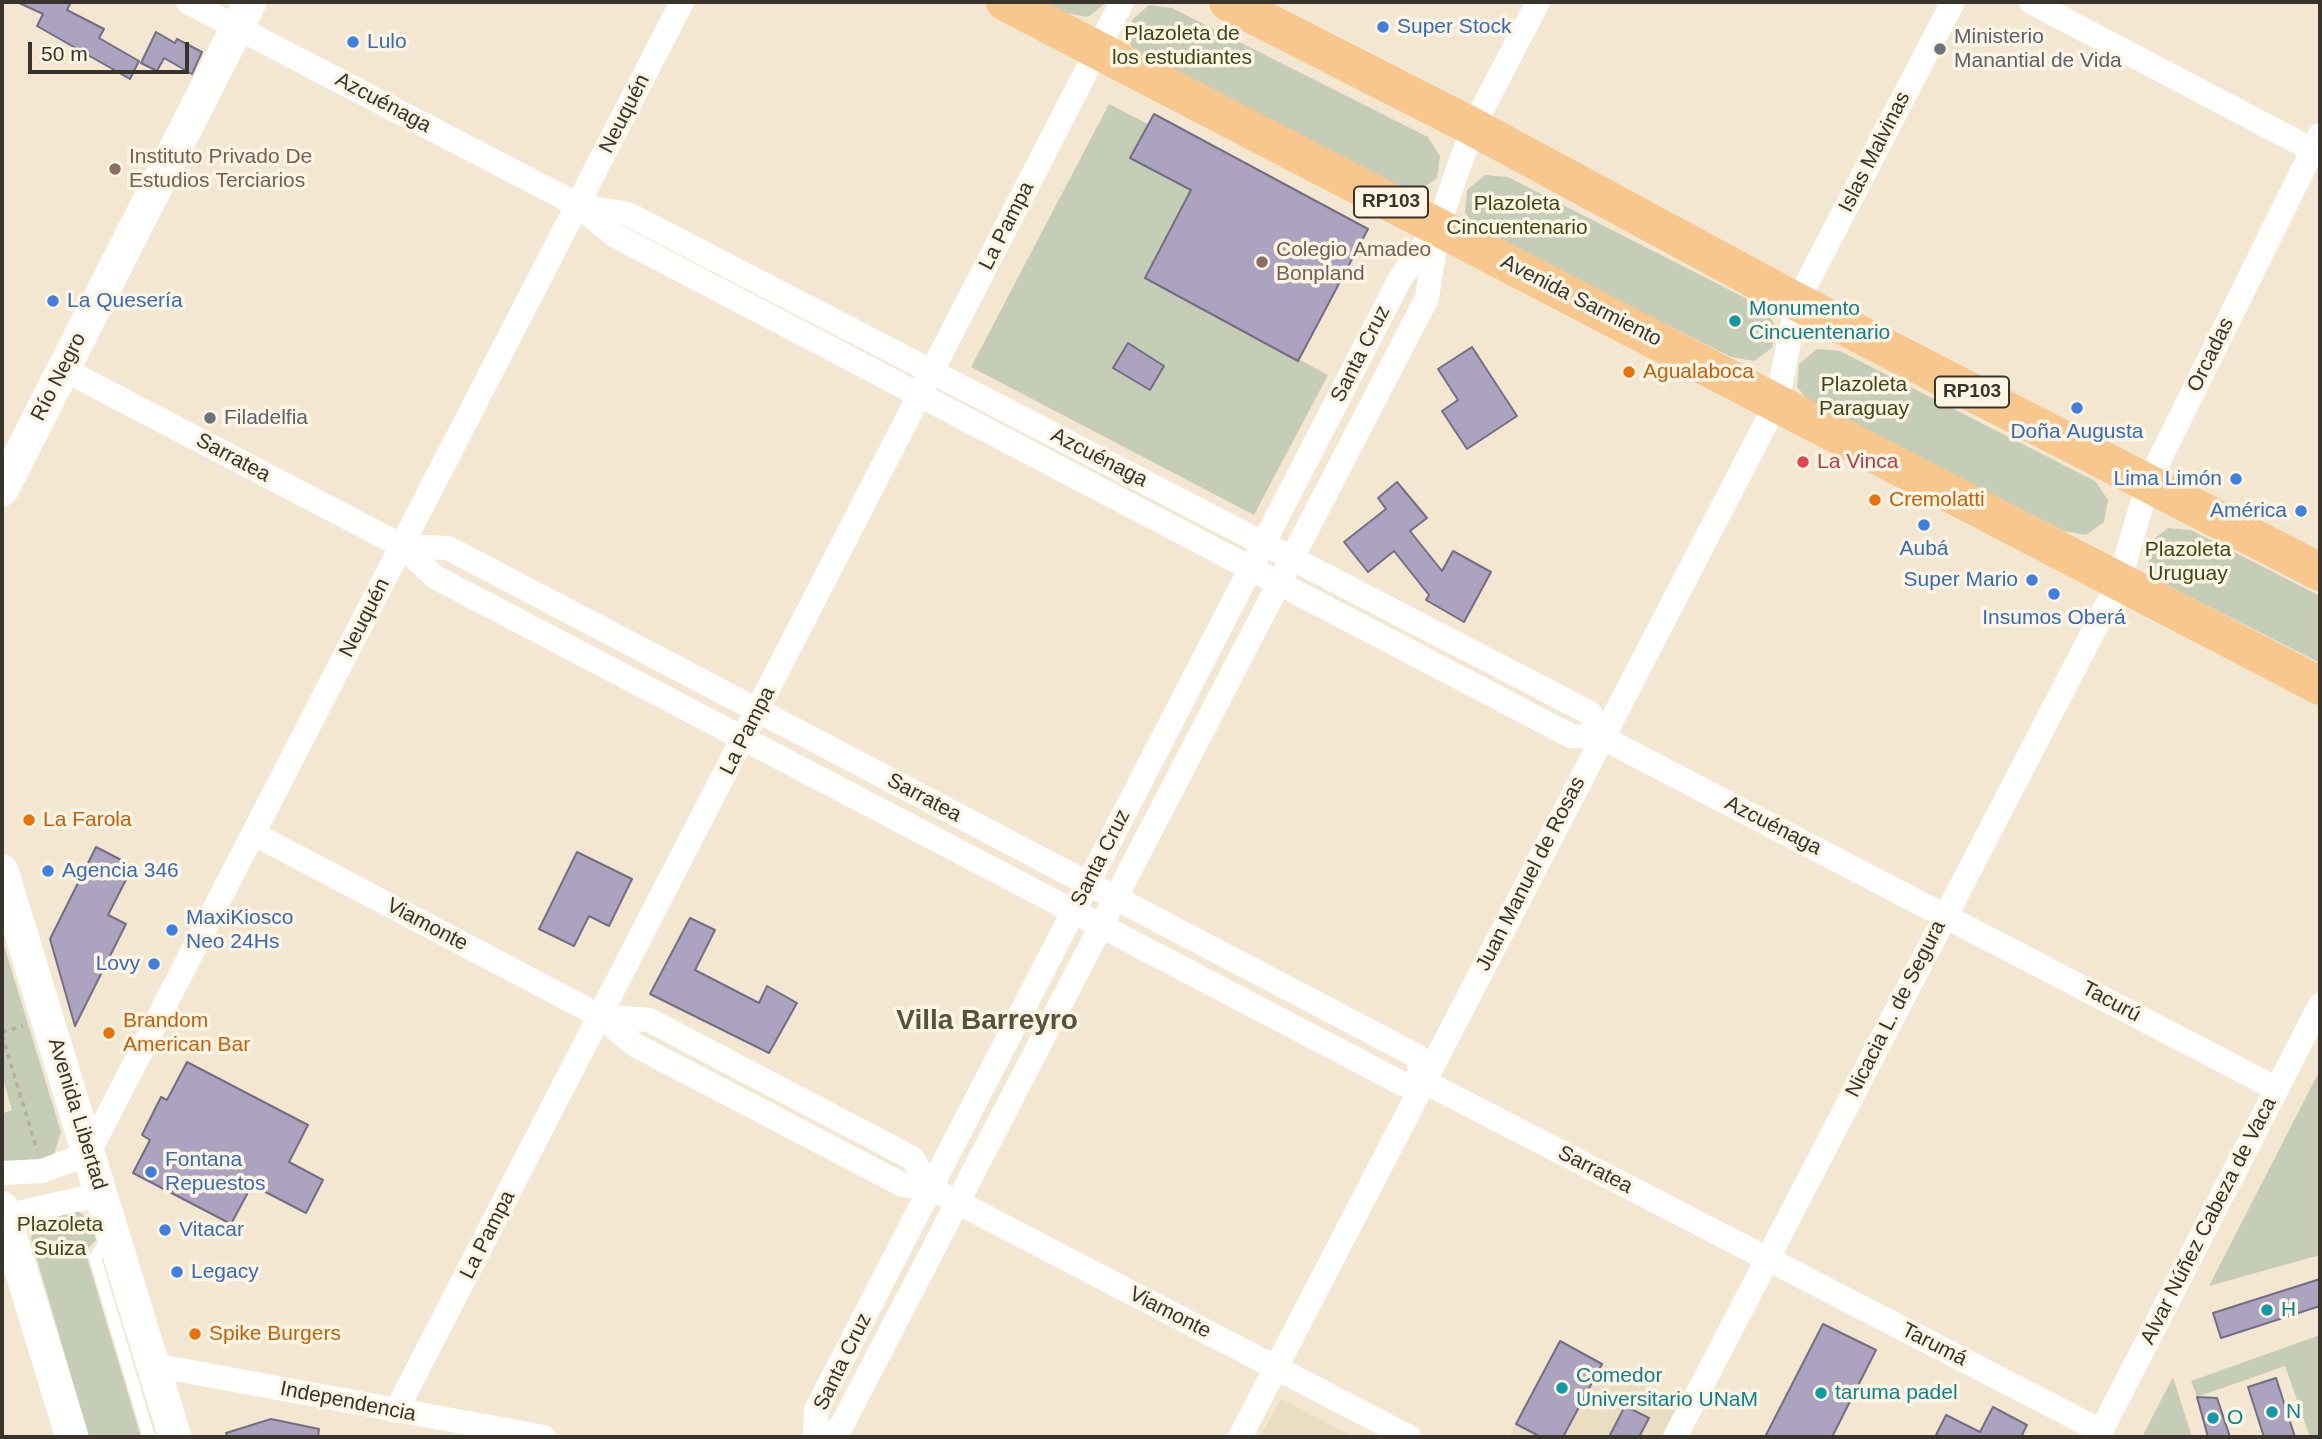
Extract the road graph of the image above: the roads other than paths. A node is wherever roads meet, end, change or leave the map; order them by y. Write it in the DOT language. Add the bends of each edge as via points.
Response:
graph roads {
  1 [pos="188,2"];
  2 [pos="682,2"];
  3 [pos="1005,2"];
  4 [pos="1122,2"];
  5 [pos="1228,2"];
  6 [pos="1538,2"];
  7 [pos="1953,2"];
  8 [pos="2031,2"];
  9 [pos="243,14"];
  10 [pos="1097,49"];
  11 [pos="1473,127"];
  12 [pos="2318,146"];
  13 [pos="578,205"];
  14 [pos="1438,226"];
  15 [pos="1797,302"];
  16 [pos="63,369"];
  17 [pos="933,372"];
  18 [pos="920,396"];
  19 [pos="1777,402"];
  20 [pos="2148,483"];
  21 [pos="2,490"];
  22 [pos="1263,543"];
  23 [pos="402,547"];
  24 [pos="1292,558"];
  25 [pos="1250,569"];
  26 [pos="2320,572"];
  27 [pos="2119,582"];
  28 [pos="1279,583"];
  29 [pos="2320,686"];
  30 [pos="758,711"];
  31 [pos="1601,737"];
  32 [pos="744,739"];
  33 [pos="254,834"];
  34 [pos="2,871"];
  35 [pos="1088,883"];
  36 [pos="1115,898"];
  37 [pos="1074,912"];
  38 [pos="1944,915"];
  39 [pos="1101,926"];
  40 [pos="2320,1005"];
  41 [pos="600,1016"];
  42 [pos="1423,1081"];
  43 [pos="2277,1089"];
  44 [pos="88,1154"];
  45 [pos="2,1173"];
  46 [pos="930,1188"];
  47 [pos="102,1194"];
  48 [pos="957,1202"];
  49 [pos="3,1212"];
  50 [pos="112,1232"];
  51 [pos="1767,1259"];
  52 [pos="153,1365"];
  53 [pos="1275,1368"];
  54 [pos="397,1411"];
  55 [pos="2100,1434"];
  56 [pos="72,1437"];
  57 [pos="149,1437"];
  58 [pos="175,1437"];
  59 [pos="544,1437"];
  60 [pos="815,1437"];
  61 [pos="829,1437"];
  62 [pos="1240,1437"];
  63 [pos="1409,1437"];
  64 [pos="1675,1437"];
  1 -- 9 [label="street, Azcuénaga"];
  2 -- 13 [label="street, Neuquén"];
  3 -- 10 [label="main road, Avenida Sarmiento / RP103"];
  4 -- 10 [label="street, La Pampa"];
  5 -- 11 [label="main road, RP103"];
  6 -- 11 [label="street"];
  7 -- 15 [label="street, Islas Malvinas"];
  8 -- 12 [label="street"];
  9 -- 13 [label="street, Azcuénaga"];
  9 -- 16 [label="main road, Río Negro"];
  10 -- 14 [label="main road, Avenida Sarmiento / RP103"];
  10 -- 17 [label="street, La Pampa"];
  11 -- 14 [label="street"];
  11 -- 15 [label="main road, RP103"];
  12 -- 20 [label="street, Orcadas"];
  13 -- 17 [label="street, Azcuénaga" via="628,214"];
  13 -- 18 [label="street, Azcuénaga" via="614,235"];
  13 -- 23 [label="street, Neuquén"];
  14 -- 19 [label="main road, Avenida Sarmiento / RP103"];
  14 -- 22 [label="street, Santa Cruz" via="1400,279"];
  14 -- 24 [label="street, Santa Cruz" via="1427,298"];
  15 -- 19 [label="street, Juan Manuel de Rosas"];
  15 -- 20 [label="main road, RP103"];
  16 -- 21 [label="main road, Río Negro"];
  16 -- 23 [label="street, Sarratea"];
  17 -- 18 [label="street, La Pampa"];
  17 -- 22 [label="street, Azcuénaga"];
  18 -- 25 [label="street, Azcuénaga"];
  18 -- 30 [label="street, La Pampa"];
  19 -- 27 [label="main road, Avenida Sarmiento / RP103"];
  19 -- 31 [label="street, Juan Manuel de Rosas"];
  20 -- 26 [label="main road, RP103"];
  20 -- 27 [label="street, Orcadas"];
  22 -- 24 [label="street, Azcuénaga"];
  22 -- 25 [label="street, Santa Cruz"];
  23 -- 30 [label="street, Sarratea" via="448,548"];
  23 -- 32 [label="street, Sarratea" via="435,577"];
  23 -- 33 [label="street, Neuquén"];
  24 -- 28 [label="street, Santa Cruz"];
  24 -- 31 [label="street, Azcuénaga" via="1590,713"];
  25 -- 28 [label="street, Azcuénaga"];
  25 -- 35 [label="street, Santa Cruz"];
  27 -- 29 [label="main road, RP103"];
  27 -- 38 [label="street, Nicacia L. de Segura"];
  28 -- 31 [label="street, Azcuénaga" via="1571,736"];
  28 -- 36 [label="street, Santa Cruz"];
  30 -- 32 [label="street, La Pampa"];
  30 -- 35 [label="street, Sarratea"];
  31 -- 38 [label="street, Azcuénaga"];
  31 -- 42 [label="street, Juan Manuel de Rosas"];
  32 -- 37 [label="street, Sarratea"];
  32 -- 41 [label="street, La Pampa"];
  33 -- 41 [label="street, Viamonte"];
  33 -- 44 [label="street, Neuquén"];
  34 -- 44 [label="main road, Avenida Libertad"];
  35 -- 36 [label="street, Sarratea"];
  35 -- 37 [label="street, Santa Cruz"];
  36 -- 39 [label="street, Santa Cruz"];
  36 -- 42 [label="street, Sarratea" via="1417,1056"];
  37 -- 39 [label="street, Sarratea"];
  37 -- 46 [label="street, Santa Cruz"];
  38 -- 43 [label="street, Tacurú"];
  38 -- 51 [label="street, Nicacia L. de Segura"];
  39 -- 42 [label="street, Sarratea" via="1403,1084"];
  39 -- 48 [label="street, Santa Cruz"];
  40 -- 43 [label="street, Alvar Núñez Cabeza de Vaca"];
  41 -- 46 [label="street, Viamonte" via="635,1045 903,1185"];
  41 -- 54 [label="street, La Pampa"];
  42 -- 51 [label="street, Sarratea"];
  42 -- 53 [label="street, Juan Manuel de Rosas"];
  43 -- 55 [label="street, Alvar Núñez Cabeza de Vaca"];
  44 -- 45 [label="street" via="42,1171"];
  44 -- 47 [label="main road, Avenida Libertad"];
  46 -- 48 [label="street, Viamonte"];
  46 -- 60 [label="street, Santa Cruz" via="816,1410"];
  47 -- 49 [label="street"];
  47 -- 50 [label="main road, Avenida Libertad"];
  48 -- 53 [label="street, Viamonte"];
  48 -- 61 [label="street, Santa Cruz" via="842,1425"];
  49 -- 56 [label="main road"];
  50 -- 52 [label="main road, Avenida Libertad"];
  50 -- 57 [label="lane" via="94,1258"];
  51 -- 55 [label="street, Tarumá"];
  51 -- 64 [label="street, Nicacia L. de Segura"];
  52 -- 54 [label="street, Independencia"];
  52 -- 58 [label="main road, Avenida Libertad"];
  53 -- 62 [label="street, Juan Manuel de Rosas"];
  53 -- 63 [label="street, Viamonte"];
  54 -- 59 [label="street, Independencia"];
}
